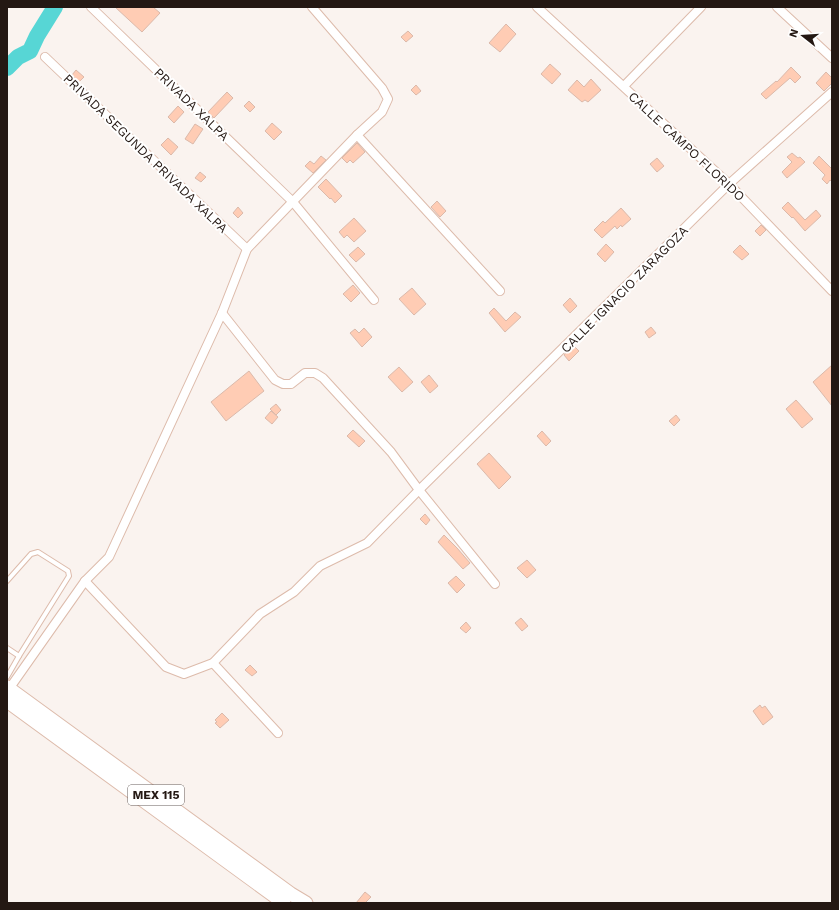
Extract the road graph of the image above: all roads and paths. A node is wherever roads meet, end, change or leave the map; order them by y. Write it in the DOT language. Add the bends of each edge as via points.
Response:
graph roads {
  1 [pos="91,7"];
  2 [pos="312,7"];
  3 [pos="537,7"];
  4 [pos="701,7"];
  5 [pos="777,7"];
  6 [pos="45,57"];
  7 [pos="832,58"];
  8 [pos="624,86"];
  9 [pos="832,92"];
  10 [pos="357,135"];
  11 [pos="729,184"];
  12 [pos="293,202"];
  13 [pos="247,249"];
  14 [pos="500,291"];
  15 [pos="832,291"];
  16 [pos="374,300"];
  17 [pos="222,313"];
  18 [pos="420,490"];
  19 [pos="7,581"];
  20 [pos="85,581"];
  21 [pos="495,584"];
  22 [pos="7,648"];
  23 [pos="19,656"];
  24 [pos="213,663"];
  25 [pos="8,688"];
  26 [pos="278,733"];
  27 [pos="284,903"];
  28 [pos="306,903"];
  1 -- 12 [label="street, PRIVADA XALPA"];
  2 -- 10 [label="street" via="382,88 388,99 382,112"];
  3 -- 8 [label="street, CALLE CAMPO FLORIDO"];
  4 -- 8 [label="street"];
  5 -- 7 [label="street"];
  6 -- 13 [label="street, PRIVADA SEGUNDA PRIVADA XALPA"];
  8 -- 11 [label="street, CALLE CAMPO FLORIDO"];
  9 -- 11 [label="street, CALLE IGNACIO ZARAGOZA"];
  10 -- 12 [label="street"];
  10 -- 14 [label="street"];
  11 -- 15 [label="street, CALLE CAMPO FLORIDO"];
  11 -- 18 [label="street, CALLE IGNACIO ZARAGOZA"];
  12 -- 13 [label="street"];
  12 -- 16 [label="street, PRIVADA XALPA"];
  13 -- 17 [label="street"];
  17 -- 18 [label="street" via="275,380 291,384 305,373 315,373 323,378 391,452"];
  17 -- 20 [label="street" via="109,557"];
  18 -- 21 [label="street"];
  18 -- 24 [label="street, CALLE IGNACIO ZARAGOZA" via="367,543 320,566 294,592 260,614"];
  19 -- 23 [label="lane" via="31,554 38,552 68,571 69,576"];
  20 -- 24 [label="street" via="166,667 184,674"];
  20 -- 25 [label="street"];
  22 -- 23 [label="lane"];
  23 -- 25 [label="lane"];
  24 -- 26 [label="street"];
  25 -- 27 [label="main road, MEX 115"];
  25 -- 28 [label="main road, MEX 115"];
}
